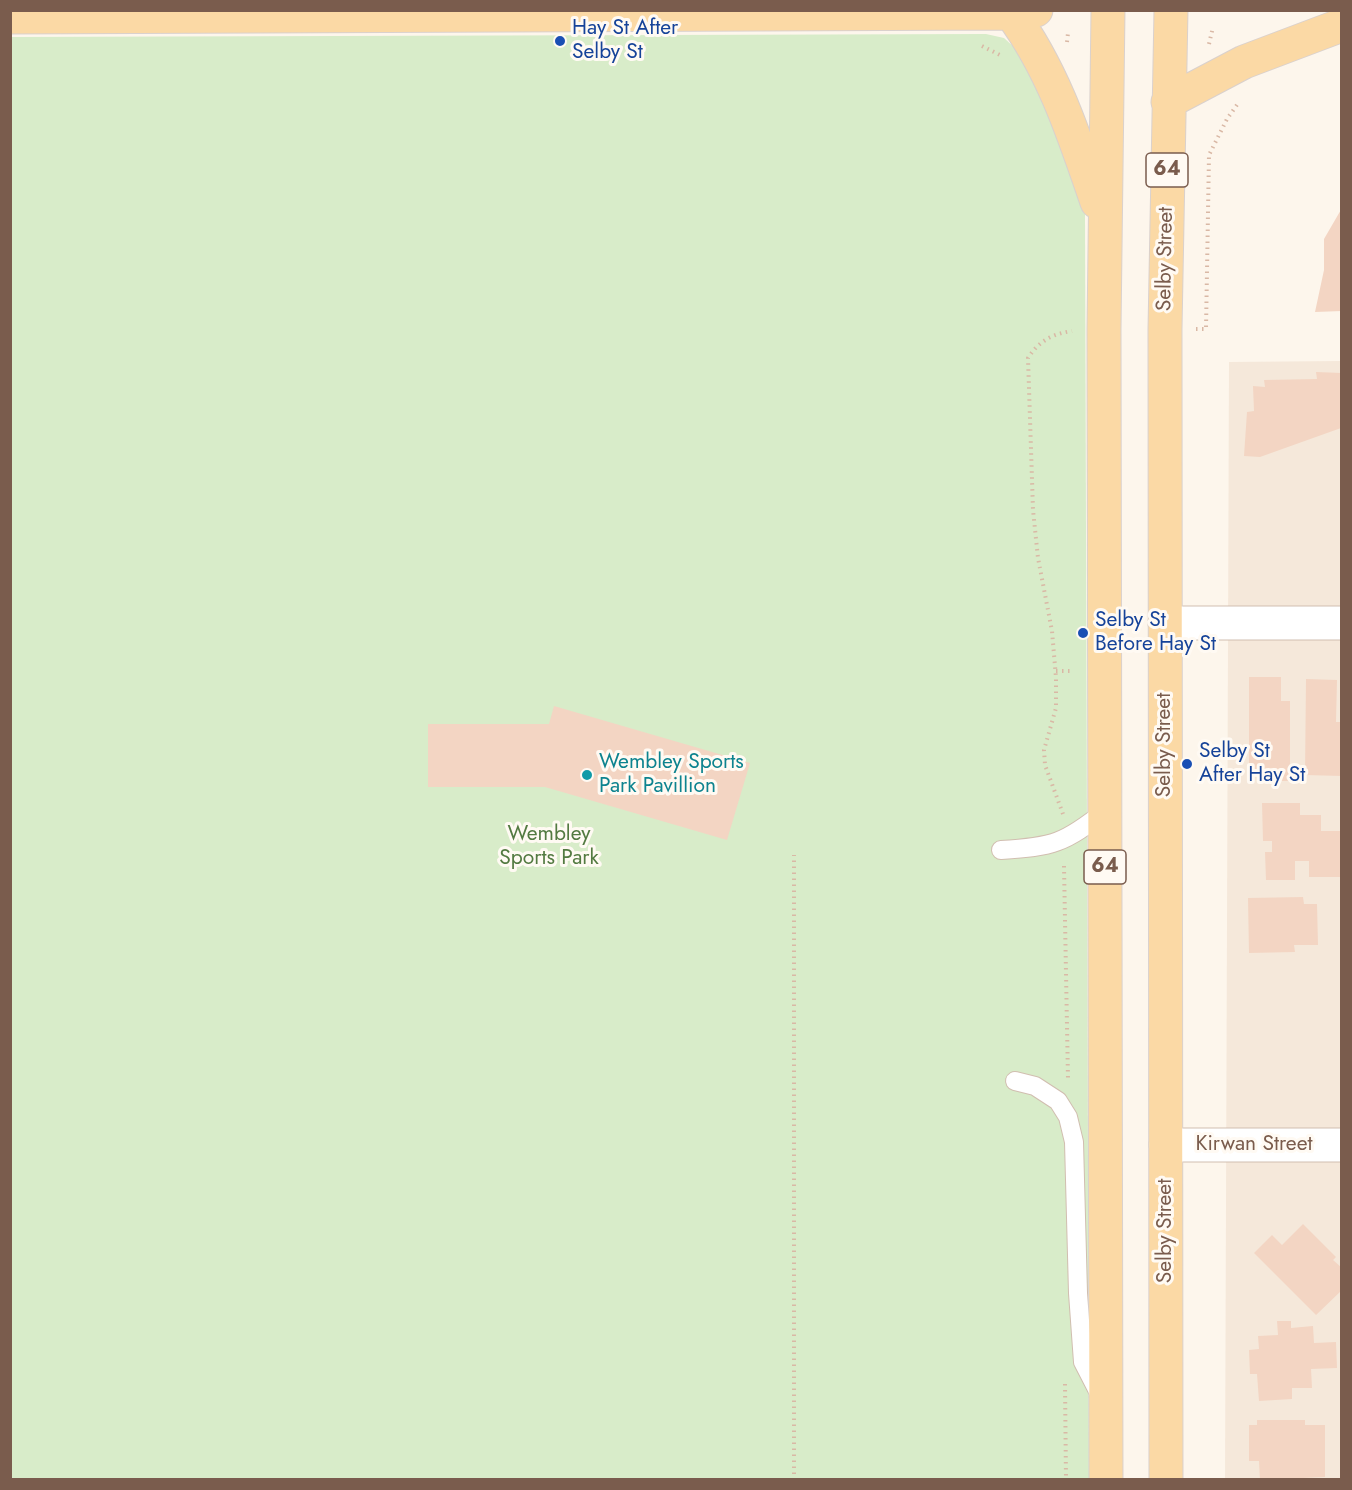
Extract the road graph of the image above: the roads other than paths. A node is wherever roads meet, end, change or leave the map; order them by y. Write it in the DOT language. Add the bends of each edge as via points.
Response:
graph roads {
  1 [pos="1108,10"];
  2 [pos="1171,10"];
  3 [pos="1024,12"];
  4 [pos="89,14"];
  5 [pos="10,17"];
  6 [pos="1341,25"];
  7 [pos="1168,102"];
  8 [pos="1106,226"];
  9 [pos="1165,623"];
  10 [pos="1341,623"];
  11 [pos="1105,810"];
  12 [pos="1001,850"];
  13 [pos="1015,1081"];
  14 [pos="1166,1145"];
  15 [pos="1341,1145"];
  16 [pos="1105,1405"];
  17 [pos="1106,1479"];
  18 [pos="1166,1479"];
  1 -- 8 [label="main road, 64"];
  2 -- 7 [label="main road, Selby Street / 64"];
  3 -- 4 [label="main road"];
  3 -- 8 [label="main road"];
  4 -- 5 [label="main road"];
  6 -- 7 [label="main road" via="1244,62"];
  7 -- 9 [label="main road, Selby Street / 64"];
  8 -- 11 [label="main road, 64"];
  9 -- 10 [label="street"];
  9 -- 14 [label="main road, Selby Street / 64"];
  11 -- 12 [label="lane" via="1064,841 1038,848"];
  11 -- 16 [label="main road, 64"];
  13 -- 16 [label="lane" via="1035,1086 1059,1101 1068,1117 1074,1142 1083,1362"];
  14 -- 15 [label="street, Kirwan Street"];
  14 -- 18 [label="main road, Selby Street / 64"];
  16 -- 17 [label="main road, 64"];
}
